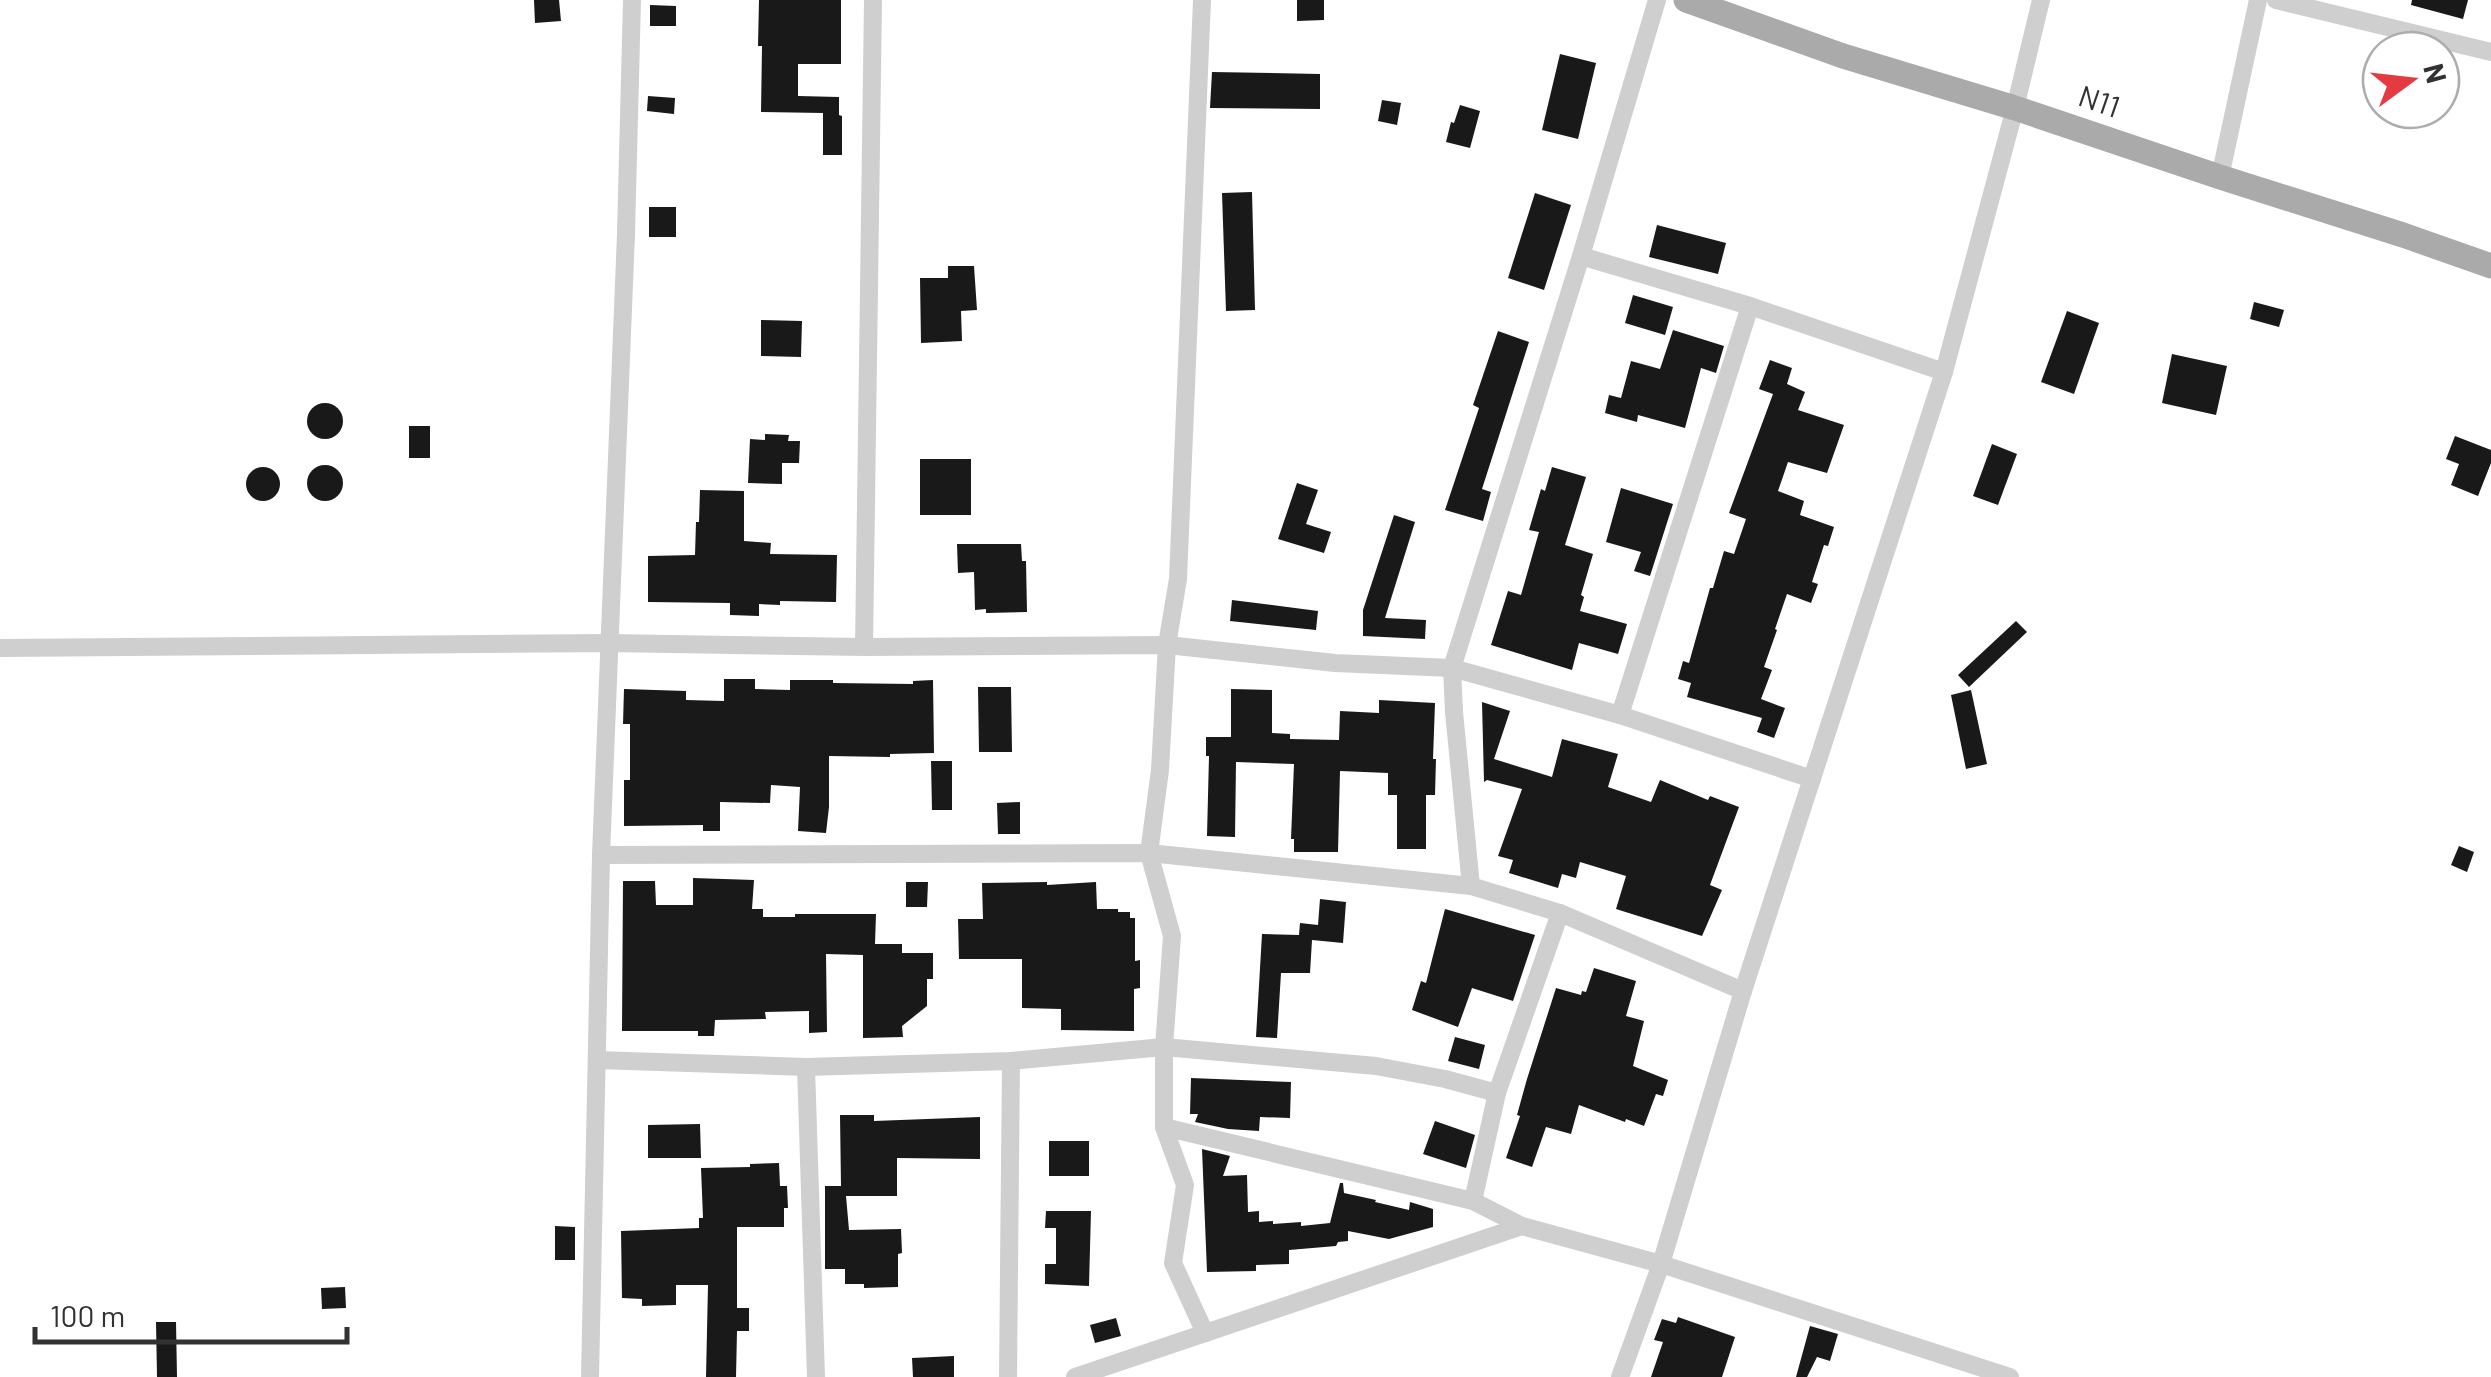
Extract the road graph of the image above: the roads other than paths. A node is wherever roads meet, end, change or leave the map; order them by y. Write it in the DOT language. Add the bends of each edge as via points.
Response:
graph roads {
  1 [pos="632,0"];
  2 [pos="873,0"];
  3 [pos="1202,0"];
  4 [pos="1657,0"];
  5 [pos="1686,0"];
  6 [pos="2041,0"];
  7 [pos="2258,0"];
  8 [pos="2276,0"];
  9 [pos="2491,52"];
  10 [pos="2015,108"];
  11 [pos="2220,177"];
  12 [pos="1581,256"];
  13 [pos="2491,266"];
  14 [pos="1750,306"];
  15 [pos="1944,372"];
  16 [pos="609,643"];
  17 [pos="1167,645"];
  18 [pos="0,648"];
  19 [pos="864,648"];
  20 [pos="1452,668"];
  21 [pos="1620,715"];
  22 [pos="1812,778"];
  23 [pos="1149,853"];
  24 [pos="601,855"];
  25 [pos="1471,886"];
  26 [pos="1560,914"];
  27 [pos="1743,991"];
  28 [pos="1164,1048"];
  29 [pos="597,1060"];
  30 [pos="1011,1060"];
  31 [pos="806,1067"];
  32 [pos="1497,1093"];
  33 [pos="1164,1126"];
  34 [pos="1473,1201"];
  35 [pos="1522,1226"];
  36 [pos="1661,1264"];
  37 [pos="1206,1333"];
  38 [pos="590,1377"];
  39 [pos="816,1377"];
  40 [pos="1008,1377"];
  41 [pos="1074,1377"];
  42 [pos="1620,1377"];
  43 [pos="2010,1377"];
  1 -- 16 [label="street"];
  2 -- 19 [label="street"];
  3 -- 17 [label="street" via="1178,579"];
  4 -- 12 [label="street"];
  5 -- 10 [label="main road, N11"];
  6 -- 10 [label="street"];
  7 -- 11 [label="street"];
  8 -- 9 [label="street"];
  10 -- 11 [label="main road, N11"];
  10 -- 15 [label="street"];
  11 -- 13 [label="main road, N11"];
  12 -- 14 [label="street"];
  12 -- 20 [label="street"];
  14 -- 15 [label="street"];
  14 -- 21 [label="street"];
  15 -- 22 [label="street"];
  16 -- 18 [label="street"];
  16 -- 19 [label="street"];
  16 -- 24 [label="street"];
  17 -- 19 [label="street"];
  17 -- 20 [label="street"];
  17 -- 23 [label="street"];
  20 -- 21 [label="street"];
  20 -- 25 [label="street"];
  21 -- 22 [label="street"];
  22 -- 27 [label="street"];
  23 -- 24 [label="street"];
  23 -- 25 [label="street"];
  23 -- 28 [label="street" via="1172,936"];
  24 -- 29 [label="street"];
  25 -- 26 [label="street"];
  26 -- 27 [label="street"];
  26 -- 32 [label="street"];
  27 -- 36 [label="street"];
  28 -- 30 [label="street"];
  28 -- 32 [label="street" via="1376,1066"];
  28 -- 33 [label="street"];
  29 -- 31 [label="street"];
  29 -- 38 [label="street"];
  30 -- 31 [label="street"];
  30 -- 40 [label="street"];
  31 -- 39 [label="street"];
  32 -- 34 [label="street"];
  33 -- 34 [label="street"];
  33 -- 37 [label="street" via="1184,1186 1172,1262"];
  34 -- 35 [label="street"];
  35 -- 36 [label="street"];
  35 -- 37 [label="street"];
  36 -- 42 [label="street"];
  36 -- 43 [label="street"];
  37 -- 41 [label="street"];
}
